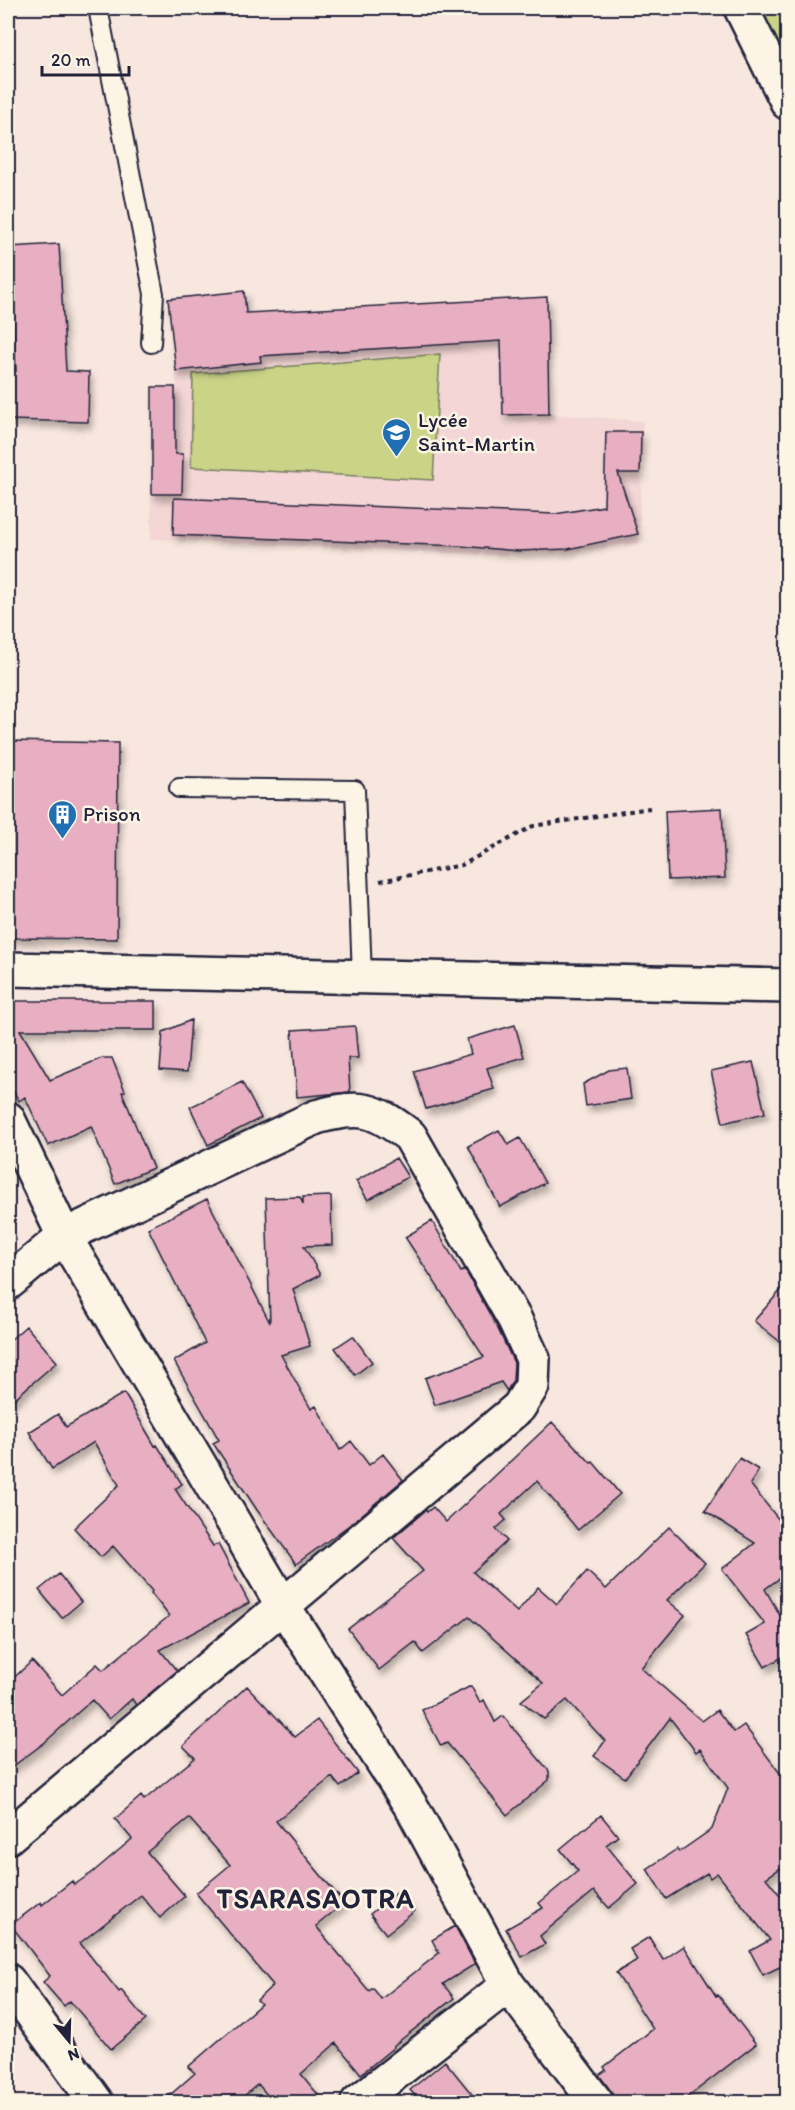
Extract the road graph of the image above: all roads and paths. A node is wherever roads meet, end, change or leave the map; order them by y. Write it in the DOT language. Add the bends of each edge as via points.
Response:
graph roads {
  1 [pos="98,8"];
  2 [pos="741,8"];
  3 [pos="788,103"];
  4 [pos="151,343"];
  5 [pos="179,788"];
  6 [pos="650,808"];
  7 [pos="359,886"];
  8 [pos="8,969"];
  9 [pos="362,977"];
  10 [pos="788,986"];
  11 [pos="8,1119"];
  12 [pos="64,1236"];
  13 [pos="8,1283"];
  14 [pos="282,1604"];
  15 [pos="8,1837"];
  16 [pos="8,1982"];
  17 [pos="508,1985"];
  18 [pos="96,2103"];
  19 [pos="358,2103"];
  20 [pos="596,2103"];
  1 -- 4 [label="lane" via="154,294"];
  2 -- 3 [label="street"];
  5 -- 7 [label="lane" via="355,790"];
  6 -- 7 [label="path" via="533,826 462,865"];
  7 -- 9 [label="lane"];
  8 -- 9 [label="street"];
  9 -- 10 [label="street"];
  11 -- 12 [label="street"];
  12 -- 13 [label="street"];
  12 -- 14 [label="street"];
  12 -- 14 [label="street" via="316,1118 343,1110 363,1110 387,1119 410,1136 515,1320 533,1359 532,1386 519,1407"];
  14 -- 15 [label="street"];
  14 -- 17 [label="street" via="414,1811"];
  16 -- 18 [label="street"];
  17 -- 19 [label="street"];
  17 -- 20 [label="street"];
}
